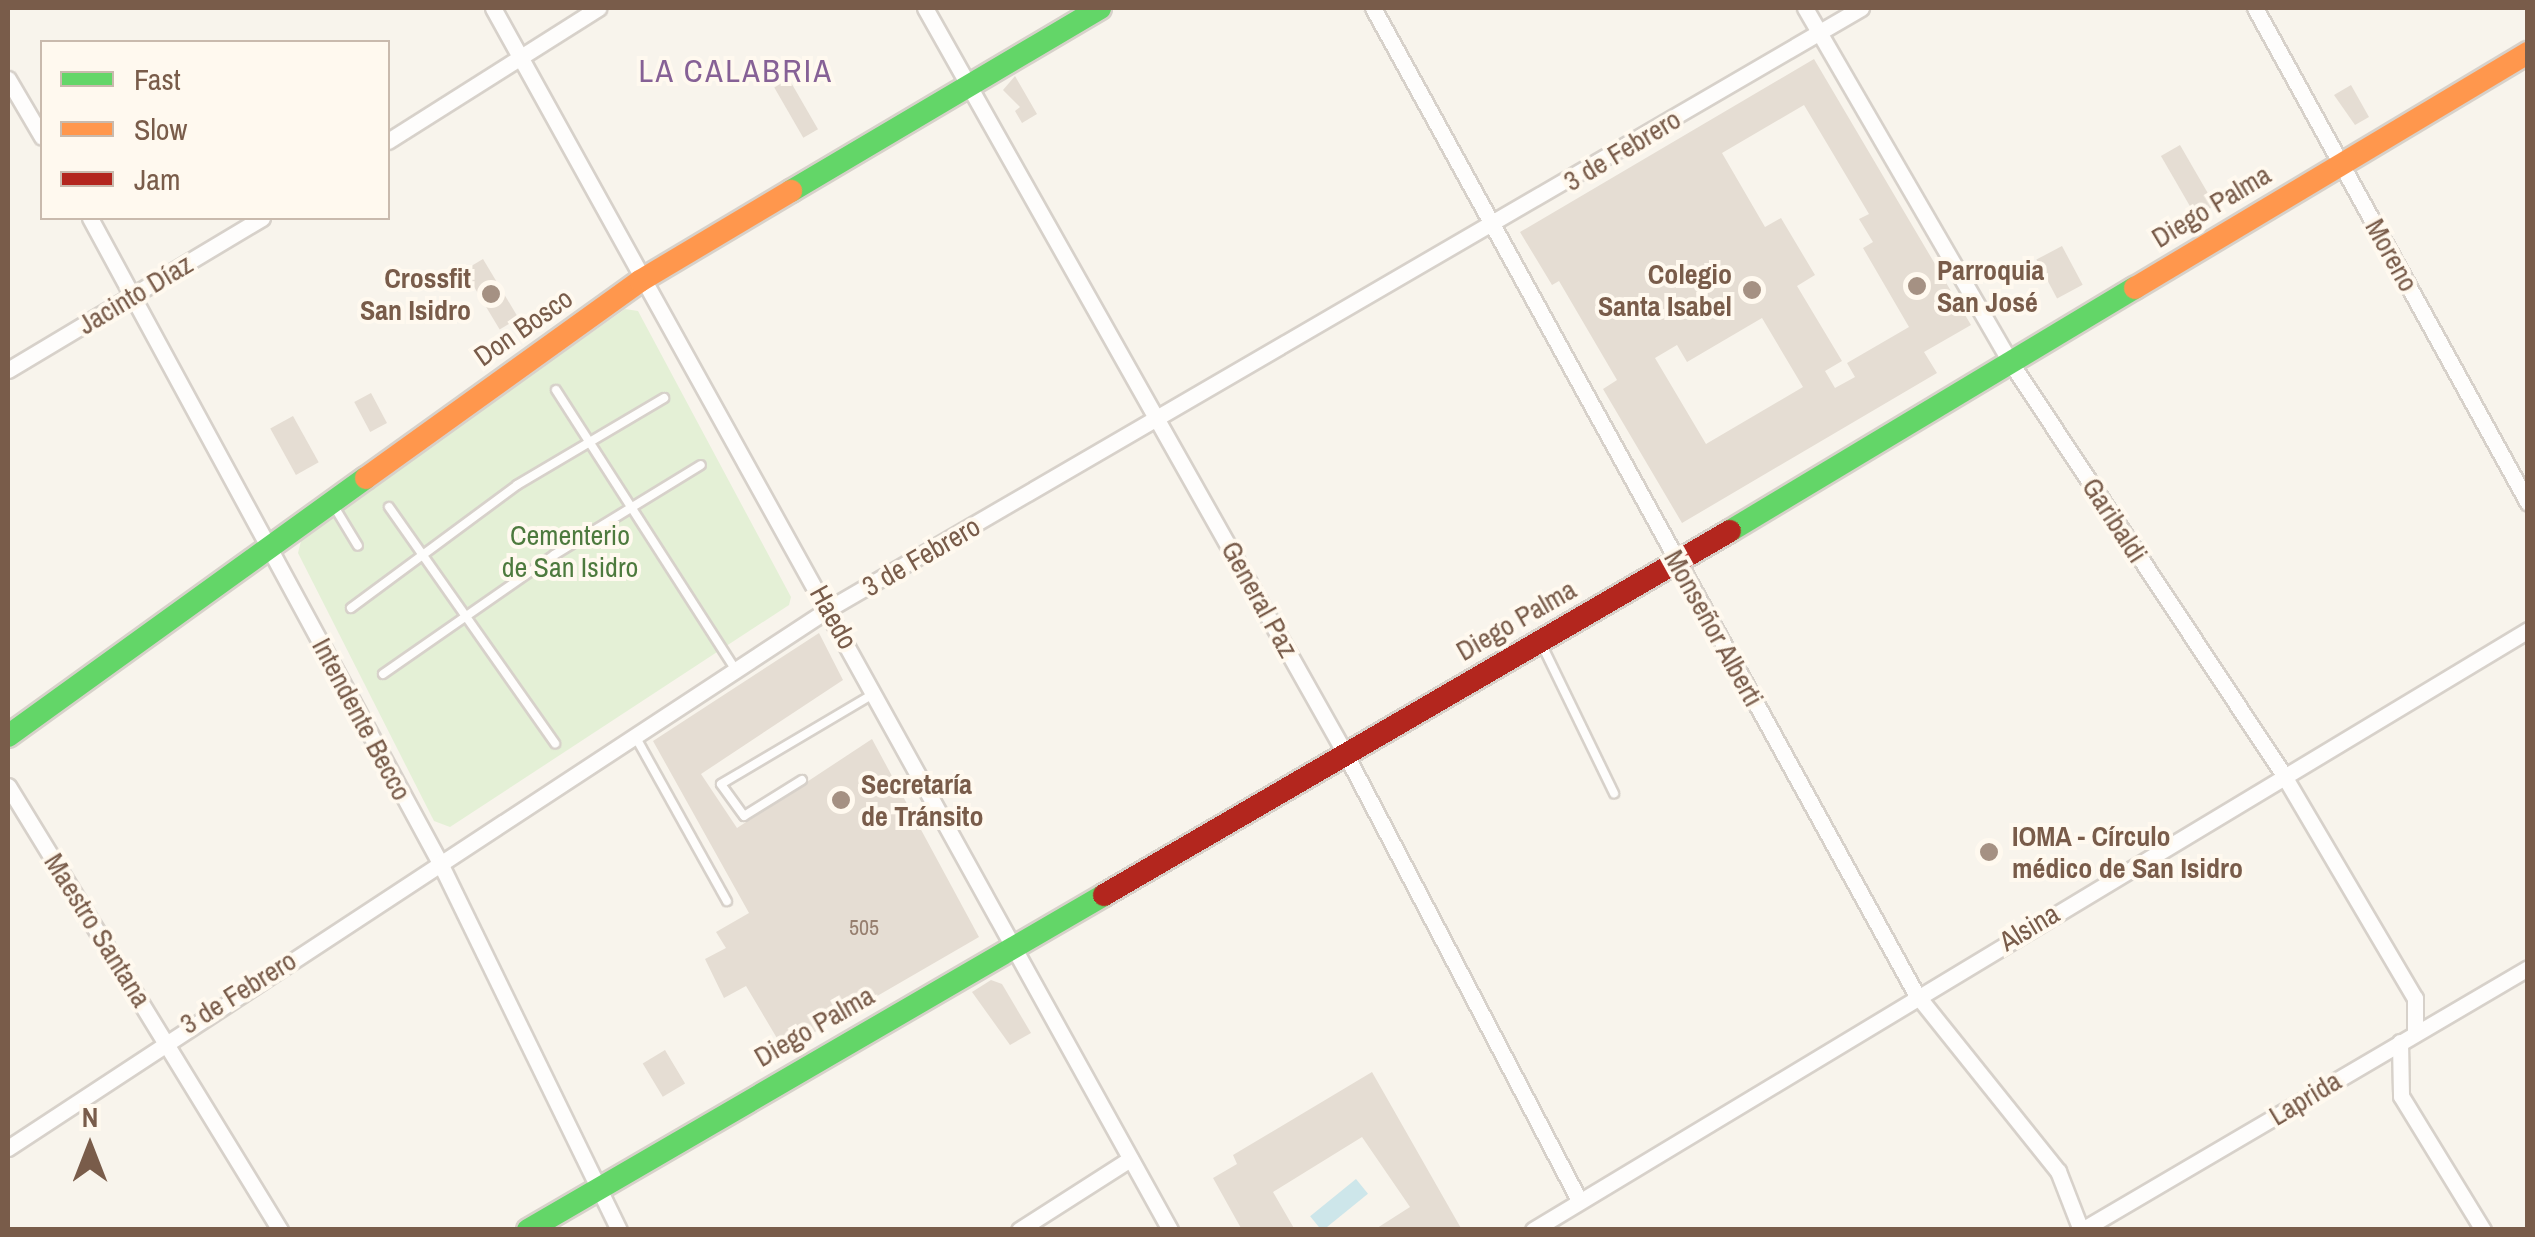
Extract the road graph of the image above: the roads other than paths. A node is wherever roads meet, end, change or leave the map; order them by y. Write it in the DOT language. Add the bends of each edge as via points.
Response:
graph roads {
  1 [pos="493,8"];
  2 [pos="598,8"];
  3 [pos="925,8"];
  4 [pos="1100,8"];
  5 [pos="1373,8"];
  6 [pos="1804,8"];
  7 [pos="1861,8"];
  8 [pos="2255,8"];
  9 [pos="1820,32"];
  10 [pos="2528,53"];
  11 [pos="522,60"];
  12 [pos="8,79"];
  13 [pos="969,83"];
  14 [pos="40,134"];
  15 [pos="390,140"];
  16 [pos="2342,164"];
  17 [pos="91,220"];
  18 [pos="259,220"];
  19 [pos="1490,228"];
  20 [pos="640,281"];
  21 [pos="136,294"];
  22 [pos="2009,360"];
  23 [pos="8,370"];
  24 [pos="556,390"];
  25 [pos="664,398"];
  26 [pos="1159,418"];
  27 [pos="588,439"];
  28 [pos="701,465"];
  29 [pos="330,501"];
  30 [pos="2528,503"];
  31 [pos="631,506"];
  32 [pos="389,508"];
  33 [pos="268,546"];
  34 [pos="358,546"];
  35 [pos="420,554"];
  36 [pos="1678,562"];
  37 [pos="352,608"];
  38 [pos="830,608"];
  39 [pos="466,618"];
  40 [pos="2528,630"];
  41 [pos="1540,641"];
  42 [pos="736,670"];
  43 [pos="383,674"];
  44 [pos="874,693"];
  45 [pos="8,736"];
  46 [pos="635,736"];
  47 [pos="554,743"];
  48 [pos="1346,753"];
  49 [pos="2284,776"];
  50 [pos="802,780"];
  51 [pos="8,786"];
  52 [pos="1614,794"];
  53 [pos="440,864"];
  54 [pos="727,900"];
  55 [pos="1010,946"];
  56 [pos="2528,968"];
  57 [pos="1916,994"];
  58 [pos="2415,1033"];
  59 [pos="166,1038"];
  60 [pos="2400,1042"];
  61 [pos="8,1148"];
  62 [pos="1130,1159"];
  63 [pos="597,1187"];
  64 [pos="1579,1200"];
  65 [pos="1539,1228"];
  66 [pos="280,1230"];
  67 [pos="528,1230"];
  68 [pos="619,1230"];
  69 [pos="1019,1230"];
  70 [pos="1170,1230"];
  71 [pos="2081,1230"];
  72 [pos="2483,1230"];
  1 -- 11 [label="street, Haedo"];
  2 -- 11 [label="street"];
  3 -- 13 [label="street, General Paz"];
  4 -- 13 [label="street, Don Bosco"];
  5 -- 19 [label="street, Monseñor Alberti"];
  6 -- 9 [label="street, Garibaldi"];
  7 -- 9 [label="street, 3 de Febrero"];
  8 -- 16 [label="street, Moreno"];
  9 -- 19 [label="street, 3 de Febrero"];
  9 -- 22 [label="street, Garibaldi"];
  10 -- 16 [label="street, Diego Palma"];
  11 -- 15 [label="street"];
  11 -- 20 [label="street, Haedo"];
  12 -- 14 [label="street"];
  13 -- 20 [label="street, Don Bosco"];
  13 -- 26 [label="street, General Paz"];
  16 -- 22 [label="street, Diego Palma"];
  16 -- 30 [label="street, Moreno"];
  17 -- 21 [label="street, Intendente Becco"];
  18 -- 21 [label="street, Jacinto Díaz"];
  19 -- 26 [label="street, 3 de Febrero"];
  19 -- 36 [label="street, Monseñor Alberti"];
  20 -- 29 [label="street, Don Bosco"];
  20 -- 38 [label="street, Haedo"];
  21 -- 23 [label="street, Jacinto Díaz"];
  21 -- 33 [label="street, Intendente Becco"];
  22 -- 36 [label="street, Diego Palma"];
  22 -- 49 [label="street, Garibaldi"];
  24 -- 27 [label="lane"];
  25 -- 27 [label="lane"];
  26 -- 38 [label="street, 3 de Febrero"];
  26 -- 48 [label="street, General Paz"];
  27 -- 31 [label="lane"];
  27 -- 35 [label="lane"];
  28 -- 31 [label="lane"];
  29 -- 33 [label="street, Don Bosco"];
  29 -- 34 [label="lane"];
  31 -- 39 [label="lane"];
  31 -- 42 [label="lane"];
  32 -- 35 [label="lane"];
  33 -- 45 [label="street, Don Bosco"];
  33 -- 53 [label="street, Intendente Becco"];
  35 -- 37 [label="lane"];
  35 -- 39 [label="lane"];
  36 -- 41 [label="street, Diego Palma"];
  36 -- 57 [label="street, Monseñor Alberti"];
  38 -- 42 [label="street, 3 de Febrero"];
  38 -- 44 [label="street, Haedo"];
  39 -- 43 [label="lane"];
  39 -- 47 [label="lane"];
  40 -- 49 [label="street, Alsina"];
  41 -- 48 [label="street, Diego Palma"];
  41 -- 52 [label="lane"];
  42 -- 46 [label="street, 3 de Febrero"];
  44 -- 50 [label="lane" via="721,784 744,816"];
  44 -- 55 [label="street, Haedo"];
  46 -- 53 [label="street, 3 de Febrero"];
  46 -- 54 [label="lane"];
  48 -- 55 [label="street, Diego Palma"];
  48 -- 64 [label="street, General Paz"];
  49 -- 57 [label="street, Alsina"];
  49 -- 58 [label="street, Garibaldi" via="2415,998"];
  51 -- 59 [label="street, Maestro Santana"];
  53 -- 59 [label="street, 3 de Febrero"];
  53 -- 63 [label="street, Intendente Becco"];
  55 -- 62 [label="street, Haedo"];
  55 -- 63 [label="street, Diego Palma"];
  56 -- 58 [label="street, Laprida"];
  57 -- 64 [label="street, Alsina"];
  57 -- 71 [label="street, Monseñor Alberti" via="2058,1171"];
  58 -- 60 [label="street, Laprida"];
  59 -- 61 [label="street, 3 de Febrero"];
  59 -- 66 [label="street, Maestro Santana"];
  60 -- 71 [label="street, Laprida"];
  60 -- 72 [label="street" via="2401,1096"];
  62 -- 69 [label="street"];
  62 -- 70 [label="street, Haedo"];
  63 -- 67 [label="street, Diego Palma"];
  63 -- 68 [label="street, Intendente Becco"];
  64 -- 65 [label="street, Alsina"];
}
